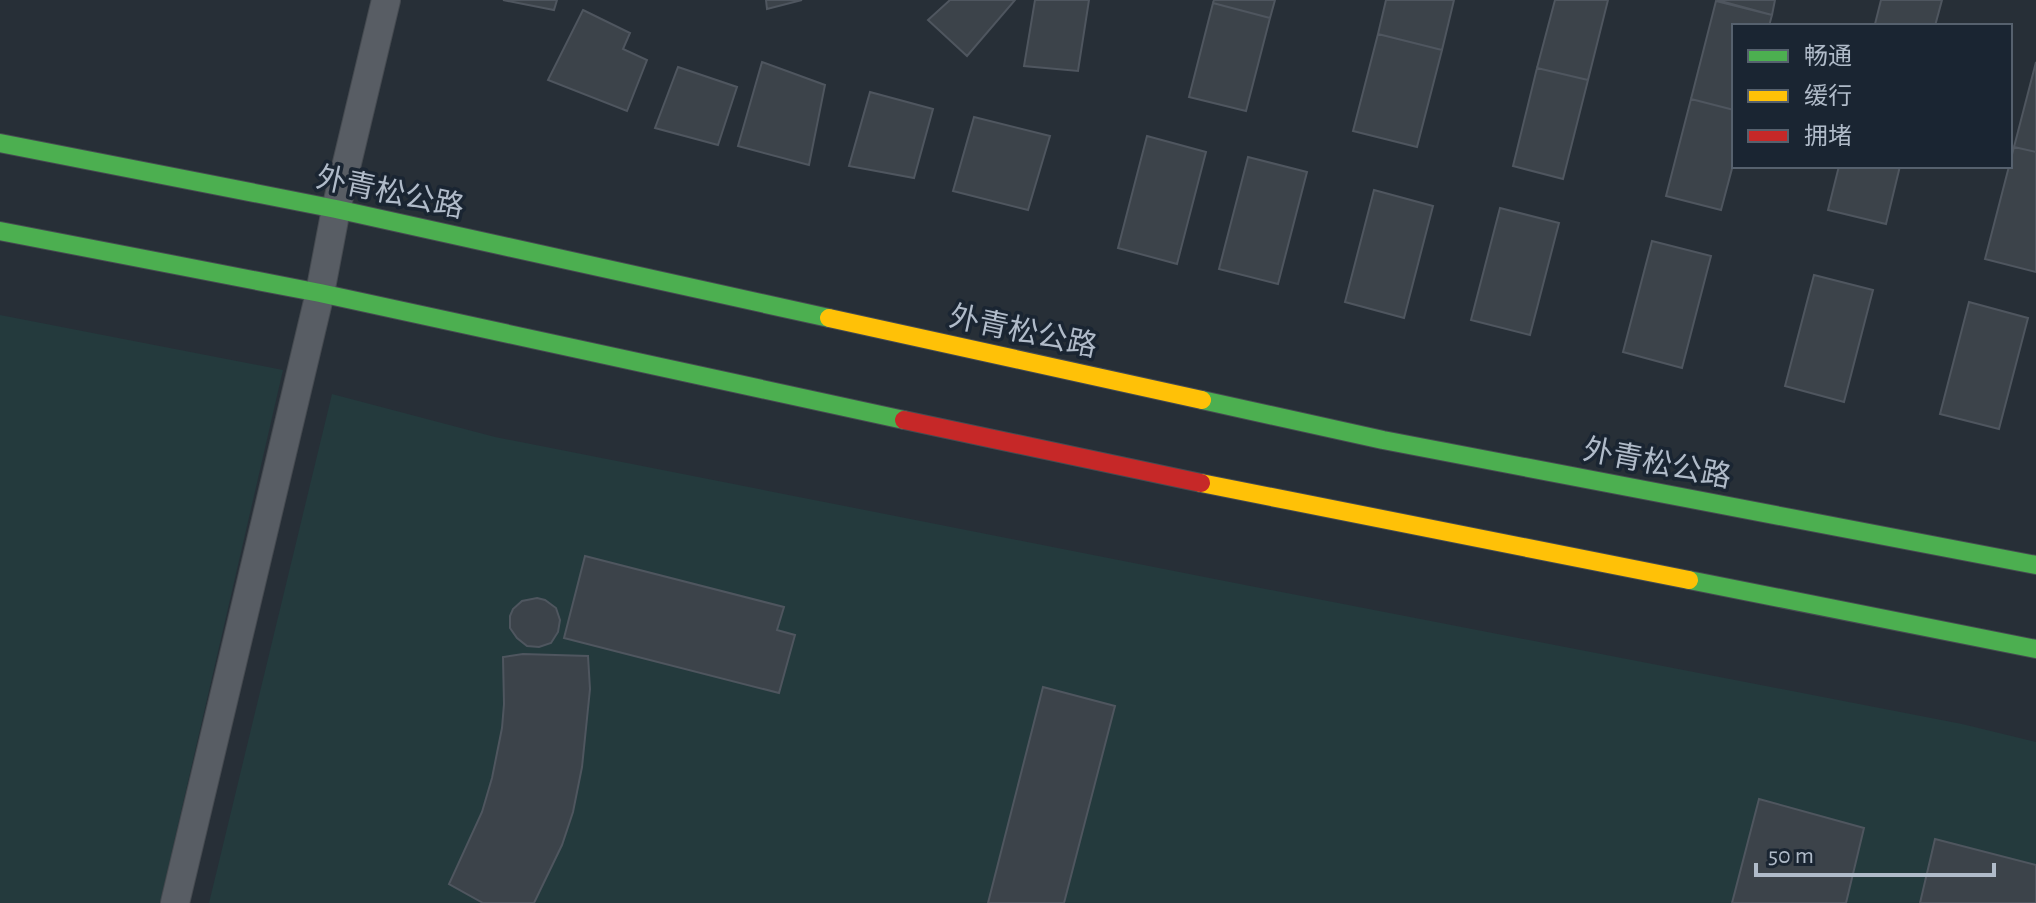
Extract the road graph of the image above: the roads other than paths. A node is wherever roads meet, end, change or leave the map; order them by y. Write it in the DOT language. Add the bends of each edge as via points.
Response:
graph roads {
  1 [pos="386,0"];
  2 [pos="0,143"];
  3 [pos="336,209"];
  4 [pos="0,231"];
  5 [pos="320,293"];
  6 [pos="2036,565"];
  7 [pos="2036,649"];
  8 [pos="175,903"];
  1 -- 3 [label="street"];
  2 -- 3 [label="main road, 外青松公路"];
  3 -- 5 [label="street"];
  3 -- 6 [label="main road, 外青松公路" via="1383,440"];
  4 -- 5 [label="main road"];
  5 -- 7 [label="main road" via="1129,469"];
  5 -- 8 [label="street"];
}
